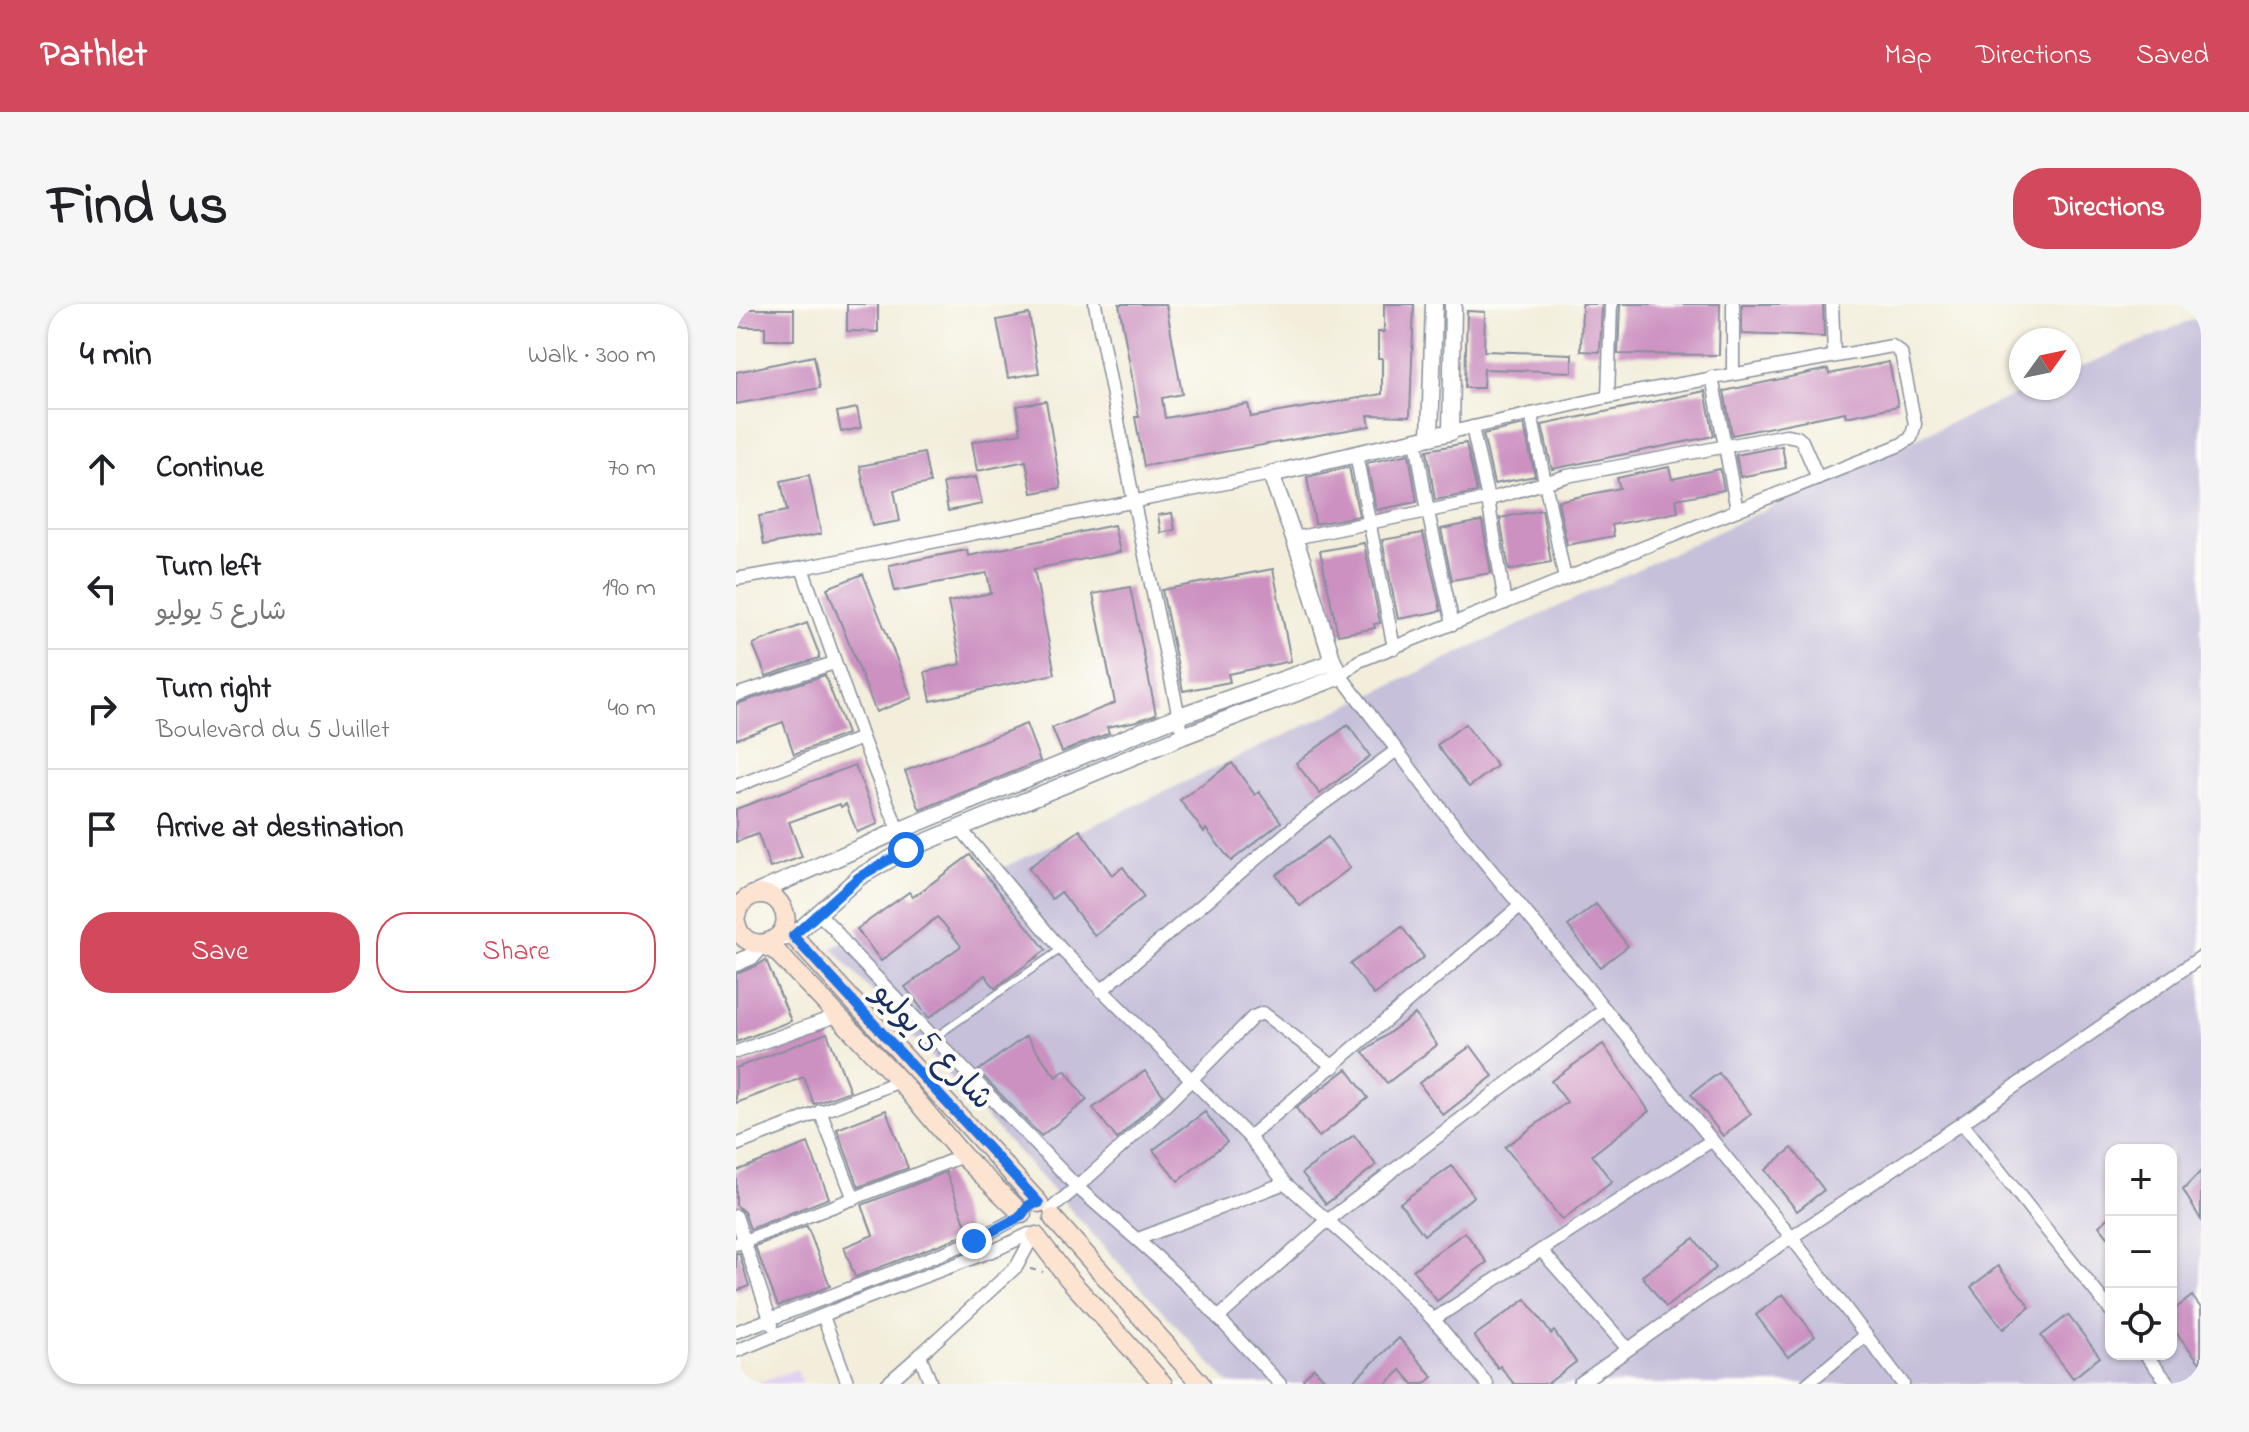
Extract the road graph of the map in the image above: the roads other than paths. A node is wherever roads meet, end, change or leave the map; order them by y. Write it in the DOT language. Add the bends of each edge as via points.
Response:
graph roads {
  1 [pos="1095,304"];
  2 [pos="1434,304"];
  3 [pos="1453,304"];
  4 [pos="1611,304"];
  5 [pos="1733,304"];
  6 [pos="1832,304"];
  7 [pos="1834,355"];
  8 [pos="1733,373"];
  9 [pos="1712,377"];
  10 [pos="1608,397"];
  11 [pos="1531,414"];
  12 [pos="1472,427"];
  13 [pos="1451,432"];
  14 [pos="1423,438"];
  15 [pos="1724,446"];
  16 [pos="1356,454"];
  17 [pos="1271,474"];
  18 [pos="1818,478"];
  19 [pos="1544,483"];
  20 [pos="1488,499"];
  21 [pos="1134,503"];
  22 [pos="1737,510"];
  23 [pos="1428,512"];
  24 [pos="1368,524"];
  25 [pos="1294,538"];
  26 [pos="802,568"];
  27 [pos="736,579"];
  28 [pos="1565,579"];
  29 [pos="1505,603"];
  30 [pos="1453,624"];
  31 [pos="1394,648"];
  32 [pos="834,663"];
  33 [pos="1337,669"];
  34 [pos="736,695"];
  35 [pos="1179,716"];
  36 [pos="1183,736"];
  37 [pos="862,738"];
  38 [pos="1397,750"];
  39 [pos="736,786"];
  40 [pos="960,828"];
  41 [pos="898,831"];
  42 [pos="906,850"];
  43 [pos="739,904"];
  44 [pos="1520,906"];
  45 [pos="819,914"];
  46 [pos="779,936"];
  47 [pos="1061,949"];
  48 [pos="2201,957"];
  49 [pos="736,963"];
  50 [pos="1101,991"];
  51 [pos="1605,1009"];
  52 [pos="836,1016"];
  53 [pos="934,1038"];
  54 [pos="736,1052"];
  55 [pos="1334,1067"];
  56 [pos="900,1081"];
  57 [pos="1191,1081"];
  58 [pos="820,1111"];
  59 [pos="1962,1123"];
  60 [pos="1249,1137"];
  61 [pos="1711,1141"];
  62 [pos="736,1145"];
  63 [pos="963,1156"];
  64 [pos="1285,1183"];
  65 [pos="1077,1187"];
  66 [pos="854,1199"];
  67 [pos="1047,1210"];
  68 [pos="1021,1215"];
  69 [pos="736,1216"];
  70 [pos="1327,1221"];
  71 [pos="1033,1235"];
  72 [pos="1792,1238"];
  73 [pos="1138,1239"];
  74 [pos="740,1242"];
  75 [pos="1541,1250"];
  76 [pos="2105,1303"];
  77 [pos="823,1316"];
  78 [pos="1218,1318"];
  79 [pos="1434,1319"];
  80 [pos="770,1320"];
  81 [pos="736,1332"];
  82 [pos="777,1335"];
  83 [pos="1866,1335"];
  84 [pos="1628,1349"];
  85 [pos="736,1351"];
  86 [pos="920,1355"];
  87 [pos="2150,1360"];
  88 [pos="1155,1382"];
  89 [pos="848,1384"];
  90 [pos="887,1384"];
  91 [pos="931,1384"];
  92 [pos="1201,1384"];
  93 [pos="1280,1384"];
  94 [pos="1487,1384"];
  95 [pos="1579,1384"];
  96 [pos="1807,1384"];
  97 [pos="1903,1384"];
  98 [pos="2169,1384"];
  1 -- 21 [label="street"];
  2 -- 14 [label="street"];
  3 -- 13 [label="street"];
  4 -- 10 [label="street"];
  5 -- 8 [label="street"];
  6 -- 7 [label="street"];
  7 -- 8 [label="street"];
  7 -- 18 [label="street" via="1886,346 1897,349 1915,427 1900,445"];
  8 -- 9 [label="street"];
  9 -- 10 [label="street"];
  9 -- 15 [label="street"];
  10 -- 11 [label="street"];
  11 -- 12 [label="street"];
  11 -- 19 [label="street"];
  12 -- 13 [label="street"];
  12 -- 20 [label="street"];
  13 -- 14 [label="street"];
  14 -- 16 [label="street"];
  14 -- 23 [label="street"];
  15 -- 18 [label="street" via="1791,435 1802,441"];
  15 -- 19 [label="street"];
  15 -- 22 [label="street"];
  16 -- 17 [label="street"];
  16 -- 24 [label="street"];
  17 -- 21 [label="street"];
  17 -- 25 [label="street"];
  18 -- 22 [label="street"];
  19 -- 20 [label="street"];
  19 -- 28 [label="street"];
  20 -- 23 [label="street"];
  20 -- 29 [label="street"];
  21 -- 26 [label="street"];
  21 -- 35 [label="street"];
  22 -- 28 [label="street"];
  23 -- 24 [label="street"];
  23 -- 30 [label="street"];
  24 -- 25 [label="street"];
  24 -- 31 [label="street"];
  25 -- 33 [label="street"];
  26 -- 27 [label="street"];
  26 -- 32 [label="street"];
  28 -- 29 [label="street"];
  29 -- 30 [label="street"];
  30 -- 31 [label="street"];
  31 -- 33 [label="street"];
  32 -- 34 [label="street"];
  32 -- 37 [label="street"];
  33 -- 35 [label="street"];
  33 -- 36 [label="street"];
  33 -- 38 [label="street"];
  35 -- 36 [label="street"];
  35 -- 41 [label="street"];
  36 -- 40 [label="street"];
  37 -- 39 [label="street"];
  37 -- 41 [label="street"];
  38 -- 44 [label="street"];
  38 -- 50 [label="street" via="1304,818"];
  40 -- 42 [label="street"];
  40 -- 47 [label="street"];
  41 -- 42 [label="street"];
  41 -- 43 [label="street"];
  42 -- 45 [label="street" via="859,877"];
  43 -- 46 [label="main road" via="741,935 747,940"];
  43 -- 46 [label="main road" via="757,894 773,897 784,910"];
  44 -- 51 [label="street"];
  44 -- 55 [label="street"];
  45 -- 46 [label="street"];
  45 -- 53 [label="street"];
  46 -- 49 [label="street"];
  46 -- 52 [label="main road, شارع 5 يوليو" via="776,951"];
  46 -- 67 [label="main road, شارع 5 يوليو"];
  47 -- 50 [label="street"];
  47 -- 53 [label="lane"];
  48 -- 59 [label="street"];
  50 -- 57 [label="street"];
  51 -- 61 [label="street"];
  51 -- 70 [label="street"];
  52 -- 54 [label="street"];
  52 -- 56 [label="main road, شارع 5 يوليو"];
  53 -- 65 [label="street"];
  55 -- 57 [label="street" via="1263,1013"];
  55 -- 60 [label="street"];
  56 -- 58 [label="street"];
  56 -- 63 [label="main road, شارع 5 يوليو"];
  57 -- 60 [label="street"];
  57 -- 65 [label="street"];
  58 -- 62 [label="street"];
  58 -- 66 [label="street"];
  59 -- 72 [label="street"];
  59 -- 76 [label="street"];
  60 -- 64 [label="street"];
  61 -- 72 [label="street"];
  61 -- 75 [label="street"];
  63 -- 66 [label="street"];
  63 -- 68 [label="main road, شارع 5 يوليو"];
  64 -- 70 [label="street"];
  64 -- 73 [label="street"];
  65 -- 67 [label="street"];
  65 -- 73 [label="street"];
  66 -- 74 [label="street"];
  67 -- 68 [label="main road" via="1029,1205"];
  67 -- 71 [label="main road" via="1053,1222 1049,1231"];
  67 -- 92 [label="main road, شارع 5 يوليو"];
  68 -- 71 [label="main road" via="1022,1226"];
  68 -- 80 [label="street" via="974,1241"];
  69 -- 74 [label="street"];
  70 -- 78 [label="street"];
  70 -- 79 [label="street"];
  71 -- 77 [label="street"];
  71 -- 86 [label="street" via="1017,1266"];
  71 -- 88 [label="main road"];
  72 -- 83 [label="street"];
  72 -- 84 [label="street"];
  73 -- 78 [label="street"];
  74 -- 80 [label="street"];
  75 -- 79 [label="street"];
  75 -- 84 [label="street"];
  77 -- 82 [label="street"];
  77 -- 89 [label="street"];
  78 -- 93 [label="street"];
  79 -- 94 [label="street"];
  80 -- 81 [label="street"];
  80 -- 82 [label="street"];
  82 -- 85 [label="street"];
  83 -- 96 [label="street"];
  83 -- 97 [label="street"];
  84 -- 95 [label="street"];
  86 -- 90 [label="street"];
  86 -- 91 [label="street"];
  87 -- 98 [label="street"];
}
